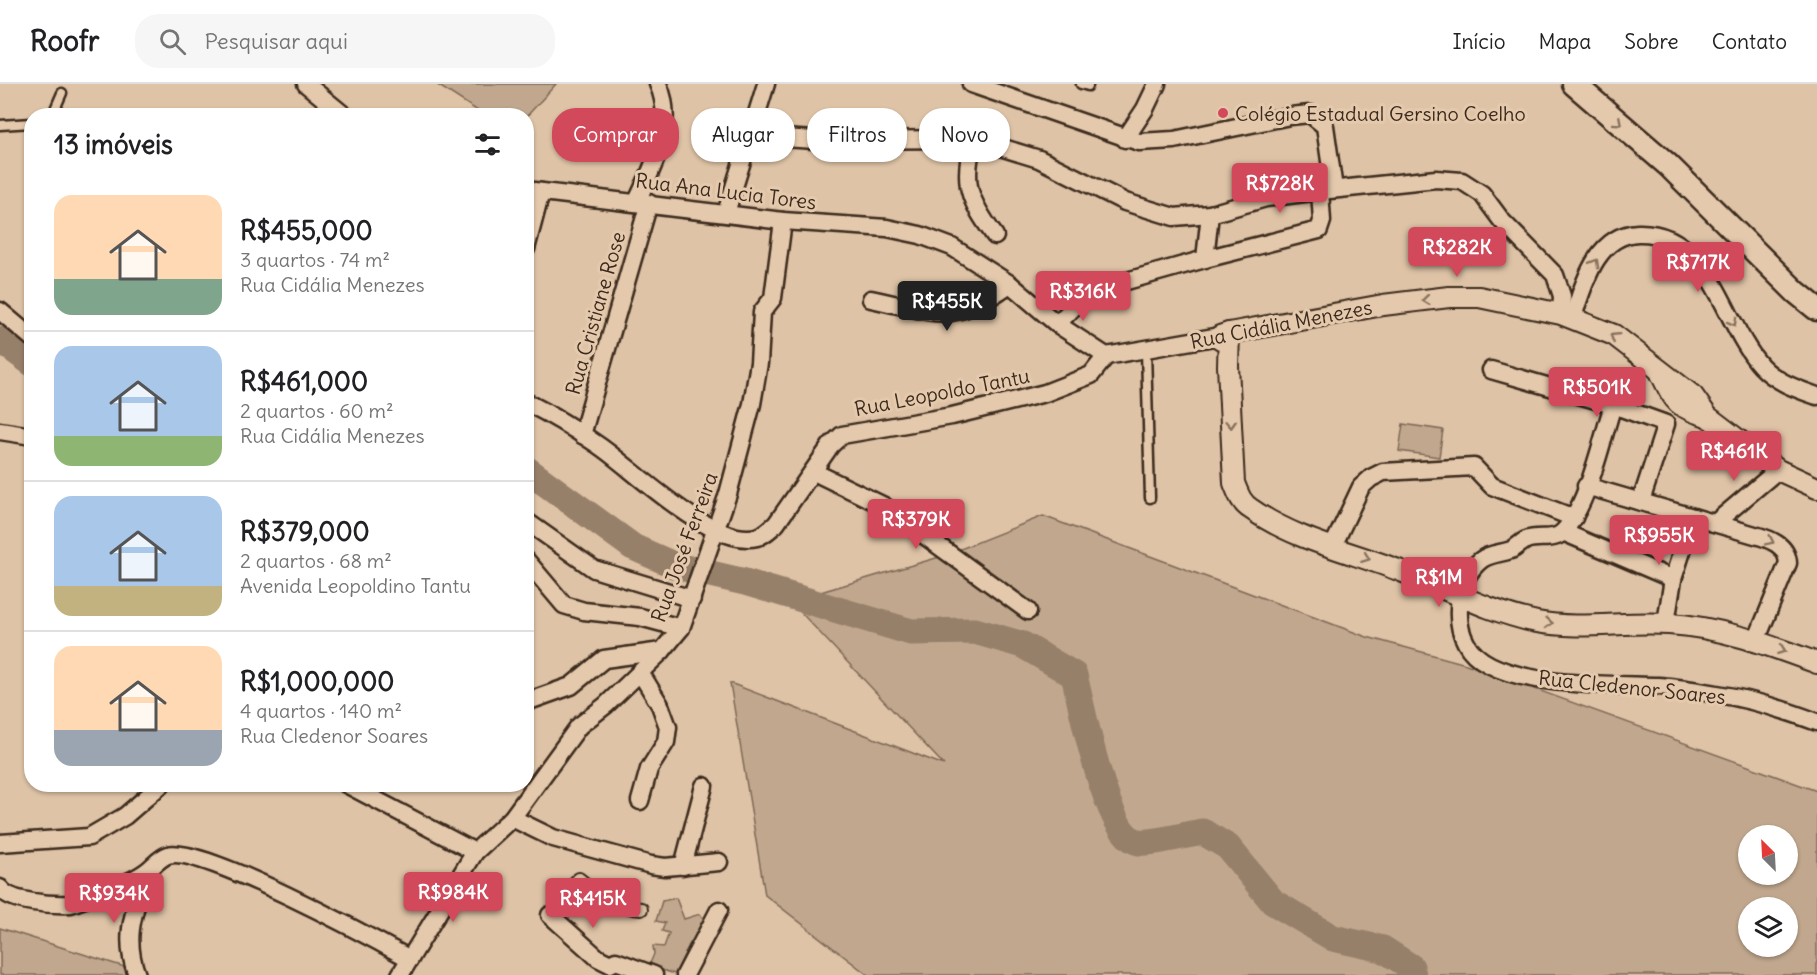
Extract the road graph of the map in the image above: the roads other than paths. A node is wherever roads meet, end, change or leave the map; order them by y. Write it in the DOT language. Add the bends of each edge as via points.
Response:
graph roads {
  1 [pos="306,84"];
  2 [pos="658,84"];
  3 [pos="766,84"];
  4 [pos="971,84"];
  5 [pos="1157,84"];
  6 [pos="1574,84"];
  7 [pos="62,93"];
  8 [pos="55,108"];
  9 [pos="335,108"];
  10 [pos="759,108"];
  11 [pos="24,124"];
  12 [pos="0,125"];
  13 [pos="795,139"];
  14 [pos="919,139"];
  15 [pos="1125,139"];
  16 [pos="1010,150"];
  17 [pos="743,162"];
  18 [pos="969,162"];
  19 [pos="1327,190"];
  20 [pos="534,191"];
  21 [pos="643,202"];
  22 [pos="726,213"];
  23 [pos="1210,214"];
  24 [pos="783,221"];
  25 [pos="995,236"];
  26 [pos="1205,259"];
  27 [pos="1555,275"];
  28 [pos="1010,284"];
  29 [pos="1583,287"];
  30 [pos="870,299"];
  31 [pos="1817,309"];
  32 [pos="0,311"];
  33 [pos="1567,316"];
  34 [pos="1057,324"];
  35 [pos="24,331"];
  36 [pos="1225,334"];
  37 [pos="1146,350"];
  38 [pos="1107,356"];
  39 [pos="1491,370"];
  40 [pos="1660,372"];
  41 [pos="1817,396"];
  42 [pos="1675,403"];
  43 [pos="1613,405"];
  44 [pos="534,407"];
  45 [pos="1707,416"];
  46 [pos="1666,424"];
  47 [pos="0,431"];
  48 [pos="24,435"];
  49 [pos="582,435"];
  50 [pos="1778,470"];
  51 [pos="814,472"];
  52 [pos="1586,486"];
  53 [pos="1817,488"];
  54 [pos="1150,498"];
  55 [pos="1641,501"];
  56 [pos="1693,517"];
  57 [pos="1574,518"];
  58 [pos="1715,523"];
  59 [pos="534,527"];
  60 [pos="716,531"];
  61 [pos="1563,532"];
  62 [pos="1333,546"];
  63 [pos="534,570"];
  64 [pos="1673,579"];
  65 [pos="1460,597"];
  66 [pos="692,599"];
  67 [pos="1028,611"];
  68 [pos="1666,624"];
  69 [pos="681,628"];
  70 [pos="1756,641"];
  71 [pos="662,651"];
  72 [pos="1817,663"];
  73 [pos="639,672"];
  74 [pos="534,699"];
  75 [pos="1817,722"];
  76 [pos="704,786"];
  77 [pos="534,788"];
  78 [pos="152,792"];
  79 [pos="365,792"];
  80 [pos="531,792"];
  81 [pos="640,801"];
  82 [pos="512,818"];
  83 [pos="0,843"];
  84 [pos="475,852"];
  85 [pos="719,862"];
  86 [pos="684,866"];
  87 [pos="147,871"];
  88 [pos="2,893"];
  89 [pos="560,898"];
  90 [pos="641,909"];
  91 [pos="719,910"];
  92 [pos="550,915"];
  93 [pos="410,959"];
  94 [pos="137,975"];
  95 [pos="400,975"];
  96 [pos="654,975"];
  97 [pos="685,975"];
  1 -- 9 [label="street"];
  2 -- 21 [label="street, Rua Cristiane Rose" via="666,114"];
  3 -- 10 [label="street"];
  4 -- 15 [label="street"];
  5 -- 15 [label="street"];
  6 -- 31 [label="main road, one-way" via="1668,165"];
  7 -- 8 [label="lane"];
  11 -- 12 [label="lane"];
  13 -- 14 [label="street"];
  15 -- 19 [label="street" via="1174,140 1310,114 1325,126"];
  16 -- 23 [label="street" via="1039,159 1088,186 1152,212 1174,217"];
  17 -- 22 [label="street"];
  18 -- 25 [label="street" via="967,185 977,211"];
  19 -- 23 [label="street" via="1266,198"];
  19 -- 26 [label="street" via="1319,230"];
  19 -- 27 [label="street" via="1436,178 1462,181 1482,194 1502,221"];
  20 -- 21 [label="street, Rua Ana Lucia Tores"];
  21 -- 22 [label="street, Rua Ana Lucia Tores"];
  21 -- 49 [label="street, Rua Cristiane Rose"];
  22 -- 24 [label="street, Rua Ana Lucia Tores"];
  23 -- 26 [label="street"];
  24 -- 28 [label="street, Rua Ana Lucia Tores" via="887,228 920,235 952,247"];
  24 -- 60 [label="street, Rua José Ferreira" via="773,297 761,315 752,404"];
  26 -- 34 [label="street" via="1098,289"];
  27 -- 29 [label="street"];
  27 -- 33 [label="street"];
  28 -- 30 [label="street" via="973,308 946,315"];
  28 -- 34 [label="street"];
  29 -- 33 [label="street"];
  29 -- 41 [label="street, one-way" via="1610,241 1625,234 1647,233 1666,238 1683,246 1702,267 1762,367 1786,384"];
  32 -- 35 [label="street"];
  33 -- 36 [label="street, Rua Cidália Menezes, one-way" via="1479,297 1449,297"];
  40 -- 33 [label="street, Rua Cidália Menezes, one-way" via="1614,335"];
  34 -- 38 [label="street"];
  36 -- 37 [label="street, Rua Cidália Menezes"];
  36 -- 62 [label="street, one-way" via="1234,483 1241,500 1272,521"];
  37 -- 38 [label="street, Rua Cidália Menezes"];
  37 -- 54 [label="lane"];
  38 -- 51 [label="street, Rua Leopoldo Tantu" via="1091,375 1045,393 952,416 842,435"];
  39 -- 43 [label="street"];
  40 -- 42 [label="street, Rua Cidália Menezes"];
  40 -- 45 [label="street, Rua Cidália Menezes" via="1694,396"];
  42 -- 45 [label="street, Rua Cidália Menezes"];
  42 -- 46 [label="street"];
  43 -- 46 [label="street"];
  43 -- 52 [label="street"];
  44 -- 49 [label="street"];
  45 -- 50 [label="street, Rua Cidália Menezes"];
  46 -- 55 [label="street"];
  47 -- 48 [label="street"];
  49 -- 60 [label="street" via="648,486"];
  50 -- 53 [label="street, Rua Cidália Menezes"];
  50 -- 58 [label="street"];
  51 -- 60 [label="street, Rua Leopoldo Tantu" via="776,524 760,536 740,537"];
  51 -- 67 [label="street" via="884,506"];
  52 -- 55 [label="street"];
  52 -- 57 [label="street"];
  55 -- 56 [label="street"];
  56 -- 58 [label="street"];
  56 -- 64 [label="street"];
  57 -- 61 [label="street"];
  57 -- 62 [label="street" via="1492,486 1474,467 1383,472 1361,487"];
  58 -- 70 [label="street, one-way" via="1770,540 1787,555 1788,563"];
  59 -- 66 [label="street" via="594,569"];
  60 -- 66 [label="street, Rua José Ferreira"];
  61 -- 64 [label="street"];
  61 -- 65 [label="street" via="1553,538 1542,536 1525,541 1483,558 1471,572"];
  62 -- 65 [label="street, one-way"];
  63 -- 69 [label="street" via="569,607 640,617"];
  64 -- 68 [label="street"];
  65 -- 68 [label="street, one-way" via="1488,609 1540,622"];
  65 -- 75 [label="street, Rua Cledenor Soares" via="1461,634 1468,648 1492,667 1574,684 1661,686 1719,694"];
  66 -- 69 [label="street, Rua José Ferreira"];
  68 -- 70 [label="street" via="1719,630"];
  69 -- 71 [label="street, Rua José Ferreira"];
  70 -- 72 [label="street, one-way"];
  71 -- 73 [label="street, Rua José Ferreira"];
  71 -- 74 [label="street" via="604,660 571,686"];
  73 -- 77 [label="street, Rua José Ferreira" via="579,726"];
  73 -- 81 [label="street" via="660,705 668,727 666,742 649,769"];
  76 -- 86 [label="street"];
  78 -- 83 [label="street" via="106,830 89,837"];
  79 -- 84 [label="street"];
  80 -- 82 [label="street, Rua José Ferreira"];
  82 -- 84 [label="street, Rua José Ferreira"];
  82 -- 86 [label="street" via="554,838 636,861"];
  84 -- 93 [label="street, Rua José Ferreira"];
  85 -- 86 [label="street"];
  87 -- 88 [label="street" via="71,904"];
  87 -- 93 [label="street" via="169,854 206,860"];
  87 -- 94 [label="street" via="129,938 129,954"];
  89 -- 90 [label="street" via="579,879 607,900 624,908"];
  91 -- 97 [label="street"];
  92 -- 96 [label="street" via="598,958"];
  93 -- 95 [label="street, Rua José Ferreira"];
}
